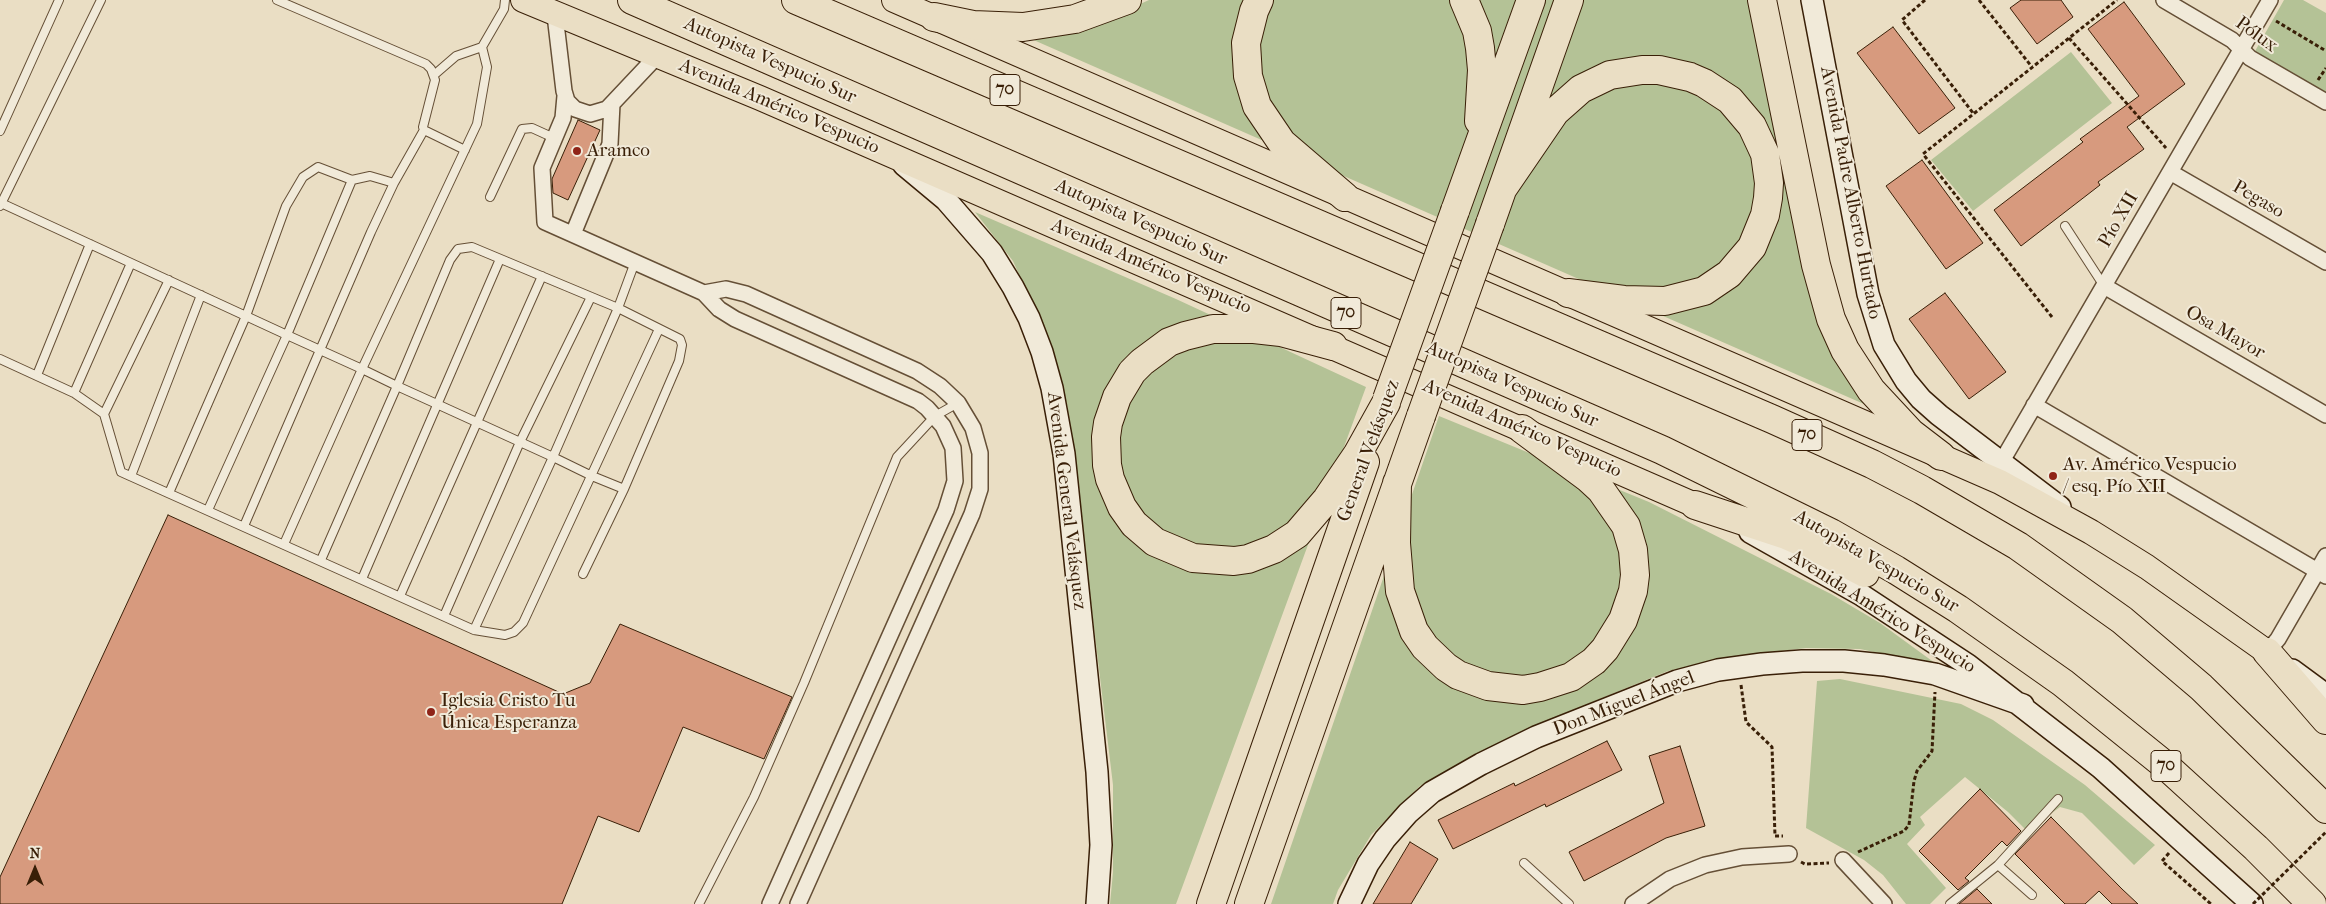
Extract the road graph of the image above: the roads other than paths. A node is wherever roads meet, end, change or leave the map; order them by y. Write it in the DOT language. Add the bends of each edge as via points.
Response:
graph roads {
  1 [pos="59,0"];
  2 [pos="101,0"];
  3 [pos="278,0"];
  4 [pos="505,0"];
  5 [pos="523,0"];
  6 [pos="632,0"];
  7 [pos="796,0"];
  8 [pos="894,0"];
  9 [pos="1127,0"];
  10 [pos="1259,0"];
  11 [pos="1464,0"];
  12 [pos="1530,0"];
  13 [pos="1569,0"];
  14 [pos="1762,0"];
  15 [pos="1812,0"];
  16 [pos="2164,0"];
  17 [pos="2270,0"];
  18 [pos="555,15"];
  19 [pos="934,17"];
  20 [pos="482,46"];
  21 [pos="2241,49"];
  22 [pos="657,56"];
  23 [pos="434,75"];
  24 [pos="565,96"];
  25 [pos="2326,102"];
  26 [pos="612,104"];
  27 [pos="424,130"];
  28 [pos="0,131"];
  29 [pos="554,138"];
  30 [pos="464,150"];
  31 [pos="890,154"];
  32 [pos="1476,154"];
  33 [pos="2173,166"];
  34 [pos="352,180"];
  35 [pos="394,182"];
  36 [pos="1503,188"];
  37 [pos="490,197"];
  38 [pos="1345,197"];
  39 [pos="1,205"];
  40 [pos="2065,226"];
  41 [pos="573,234"];
  42 [pos="90,244"];
  43 [pos="500,259"];
  44 [pos="635,262"];
  45 [pos="2326,262"];
  46 [pos="131,263"];
  47 [pos="542,276"];
  48 [pos="169,280"];
  49 [pos="2104,286"];
  50 [pos="704,292"];
  51 [pos="1568,293"];
  52 [pos="201,295"];
  53 [pos="591,297"];
  54 [pos="618,308"];
  55 [pos="246,316"];
  56 [pos="659,329"];
  57 [pos="287,335"];
  58 [pos="1333,346"];
  59 [pos="321,350"];
  60 [pos="0,358"];
  61 [pos="362,370"];
  62 [pos="917,371"];
  63 [pos="37,375"];
  64 [pos="397,386"];
  65 [pos="74,393"];
  66 [pos="908,396"];
  67 [pos="1386,401"];
  68 [pos="958,403"];
  69 [pos="439,405"];
  70 [pos="2034,405"];
  71 [pos="104,414"];
  72 [pos="2326,415"];
  73 [pos="935,416"];
  74 [pos="478,423"];
  75 [pos="1522,428"];
  76 [pos="520,442"];
  77 [pos="1941,456"];
  78 [pos="553,457"];
  79 [pos="2002,461"];
  80 [pos="130,476"];
  81 [pos="592,476"];
  82 [pos="1397,483"];
  83 [pos="624,490"];
  84 [pos="169,493"];
  85 [pos="1695,505"];
  86 [pos="208,510"];
  87 [pos="244,526"];
  88 [pos="2091,532"];
  89 [pos="284,544"];
  90 [pos="2326,556"];
  91 [pos="321,560"];
  92 [pos="2322,573"];
  93 [pos="583,574"];
  94 [pos="362,578"];
  95 [pos="400,596"];
  96 [pos="444,616"];
  97 [pos="474,630"];
  98 [pos="2007,643"];
  99 [pos="2267,652"];
  100 [pos="2326,694"];
  101 [pos="2023,706"];
  102 [pos="2326,720"];
  103 [pos="2058,799"];
  104 [pos="2326,809"];
  105 [pos="1789,854"];
  106 [pos="1843,860"];
  107 [pos="1524,863"];
  108 [pos="1998,864"];
  109 [pos="2032,895"];
  110 [pos="699,904"];
  111 [pos="770,904"];
  112 [pos="798,904"];
  113 [pos="1097,904"];
  114 [pos="1210,904"];
  115 [pos="1249,904"];
  116 [pos="1349,904"];
  117 [pos="1568,904"];
  118 [pos="1633,904"];
  119 [pos="1884,904"];
  120 [pos="1950,904"];
  121 [pos="2253,904"];
  122 [pos="2312,904"];
  1 -- 28 [label="lane"];
  2 -- 39 [label="lane"];
  3 -- 23 [label="lane" via="426,64"];
  4 -- 20 [label="lane" via="504,9"];
  5 -- 18 [label="main road, Avenida Américo Vespucio"];
  6 -- 98 [label="highway, Autopista Vespucio Sur / 70" via="1662,450 1853,546"];
  7 -- 104 [label="highway, 70" via="1763,416 1914,485 2018,546 2122,620 2201,687"];
  8 -- 19 [label="main road"];
  9 -- 19 [label="highway" via="1075,19 1023,27 972,25"];
  10 -- 38 [label="highway" via="1246,43 1248,76 1257,106 1282,144"];
  11 -- 32 [label="highway" via="1472,15 1482,70"];
  12 -- 32 [label="highway, General Velásquez"];
  13 -- 36 [label="highway, General Velásquez"];
  14 -- 77 [label="highway" via="1816,265 1831,319 1845,350 1871,390 1911,433"];
  15 -- 79 [label="main road, Avenida Padre Alberto Hurtado" via="1868,294 1881,337 1893,361 1921,398"];
  16 -- 21 [label="street, Pólux" via="2232,40"];
  17 -- 21 [label="street, Pío XII"];
  18 -- 22 [label="main road, Avenida Américo Vespucio"];
  18 -- 24 [label="street"];
  19 -- 38 [label="main road"];
  20 -- 23 [label="lane" via="456,56"];
  20 -- 30 [label="lane" via="487,67 482,99 477,124"];
  21 -- 25 [label="street, Pólux" via="2250,58"];
  21 -- 33 [label="street, Pío XII"];
  22 -- 26 [label="street"];
  22 -- 31 [label="main road, Avenida Américo Vespucio"];
  23 -- 27 [label="lane"];
  24 -- 26 [label="street" via="575,109 590,114"];
  24 -- 29 [label="street" via="563,118"];
  26 -- 41 [label="street" via="610,144"];
  27 -- 30 [label="lane"];
  27 -- 35 [label="lane"];
  29 -- 37 [label="lane" via="532,128 522,129"];
  29 -- 41 [label="street" via="542,168 545,222"];
  30 -- 61 [label="lane"];
  31 -- 58 [label="main road, Avenida Américo Vespucio"];
  31 -- 113 [label="main road, Avenida General Velásquez" via="946,200 992,253 1029,318 1052,388 1064,454 1097,772 1101,845"];
  32 -- 67 [label="highway, General Velásquez, bridge"];
  33 -- 45 [label="street, Pegaso"];
  33 -- 49 [label="street, Pío XII"];
  34 -- 35 [label="lane" via="370,176"];
  34 -- 55 [label="lane" via="318,167 303,177 286,206"];
  34 -- 57 [label="lane"];
  35 -- 59 [label="lane"];
  36 -- 51 [label="highway" via="1555,112 1581,89 1610,75 1659,70 1690,77 1730,100 1752,126 1766,162 1768,198 1760,231 1752,247 1729,274 1704,291 1665,301"];
  36 -- 82 [label="highway, General Velásquez, bridge"];
  38 -- 51 [label="main road"];
  39 -- 42 [label="lane"];
  40 -- 49 [label="lane"];
  41 -- 44 [label="street"];
  42 -- 46 [label="lane"];
  42 -- 63 [label="lane"];
  43 -- 47 [label="lane"];
  43 -- 64 [label="lane" via="472,247 458,250 450,260"];
  43 -- 69 [label="lane"];
  44 -- 50 [label="street"];
  44 -- 54 [label="lane"];
  46 -- 48 [label="lane"];
  46 -- 65 [label="lane"];
  47 -- 53 [label="lane"];
  47 -- 74 [label="lane"];
  48 -- 52 [label="lane"];
  48 -- 71 [label="lane"];
  49 -- 70 [label="street, Pío XII"];
  49 -- 72 [label="street, Osa Mayor"];
  50 -- 62 [label="street" via="726,289 746,294"];
  50 -- 66 [label="street" via="719,309 734,319"];
  51 -- 77 [label="main road"];
  52 -- 55 [label="lane"];
  52 -- 80 [label="lane"];
  53 -- 54 [label="lane"];
  53 -- 76 [label="lane"];
  54 -- 56 [label="lane"];
  54 -- 78 [label="lane"];
  55 -- 57 [label="lane"];
  55 -- 84 [label="lane"];
  56 -- 81 [label="lane"];
  56 -- 83 [label="lane" via="680,339 679,361"];
  57 -- 59 [label="lane"];
  57 -- 86 [label="lane"];
  58 -- 67 [label="highway" via="1281,332 1213,330 1170,342 1142,362 1117,397 1106,437 1106,465 1110,480 1134,524 1155,542 1193,558 1234,561 1274,549 1297,534 1327,499 1357,455"];
  58 -- 75 [label="main road, Avenida Américo Vespucio"];
  59 -- 61 [label="lane"];
  59 -- 87 [label="lane"];
  60 -- 63 [label="lane"];
  61 -- 64 [label="lane"];
  61 -- 89 [label="lane"];
  62 -- 66 [label="street"];
  62 -- 68 [label="street"];
  63 -- 65 [label="lane"];
  64 -- 69 [label="lane"];
  64 -- 91 [label="lane"];
  65 -- 71 [label="lane"];
  66 -- 73 [label="street"];
  67 -- 114 [label="highway, General Velásquez"];
  68 -- 73 [label="lane"];
  68 -- 112 [label="street" via="973,428 980,453 977,502"];
  69 -- 74 [label="lane"];
  69 -- 94 [label="lane"];
  70 -- 79 [label="street, Pío XII"];
  70 -- 92 [label="street"];
  71 -- 80 [label="lane" via="121,472"];
  73 -- 110 [label="lane" via="897,457 769,762"];
  73 -- 111 [label="street" via="953,448 952,496"];
  74 -- 76 [label="lane"];
  74 -- 95 [label="lane"];
  75 -- 82 [label="highway" via="1601,490 1626,526 1633,550 1633,591 1623,620 1605,649 1571,677 1523,690 1488,686 1446,667 1425,647 1411,624 1400,591 1396,543"];
  75 -- 85 [label="main road, Avenida Américo Vespucio"];
  76 -- 78 [label="lane"];
  76 -- 96 [label="lane"];
  77 -- 88 [label="main road" via="2007,486"];
  78 -- 81 [label="lane"];
  78 -- 97 [label="lane"];
  79 -- 88 [label="main road, Avenida Padre Alberto Hurtado"];
  80 -- 84 [label="lane"];
  81 -- 83 [label="lane"];
  81 -- 97 [label="lane" via="523,623 505,636"];
  82 -- 115 [label="highway, General Velásquez"];
  83 -- 93 [label="lane"];
  84 -- 86 [label="lane"];
  85 -- 98 [label="highway" via="1766,527 1807,544"];
  85 -- 101 [label="main road, Avenida Américo Vespucio" via="1860,594 1968,664"];
  86 -- 87 [label="lane"];
  87 -- 89 [label="lane"];
  88 -- 99 [label="main road" via="2147,567"];
  89 -- 91 [label="lane"];
  90 -- 92 [label="street"];
  91 -- 94 [label="lane"];
  92 -- 99 [label="street"];
  94 -- 95 [label="lane"];
  95 -- 96 [label="lane"];
  96 -- 97 [label="lane"];
  98 -- 122 [label="highway, Autopista Vespucio Sur / 70" via="2146,749 2256,848"];
  99 -- 100 [label="main road"];
  99 -- 102 [label="highway"];
  101 -- 116 [label="main road, Don Miguel Ángel" via="1935,674 1884,665 1822,660 1739,667 1678,681 1536,737 1446,783 1414,807 1385,839 1368,864"];
  101 -- 121 [label="main road, Avenida Américo Vespucio" via="2101,768"];
  103 -- 108 [label="lane"];
  105 -- 118 [label="street" via="1742,857 1705,864 1670,879"];
  106 -- 119 [label="street"];
  107 -- 117 [label="lane"];
  108 -- 109 [label="lane"];
  108 -- 120 [label="lane"];
}
